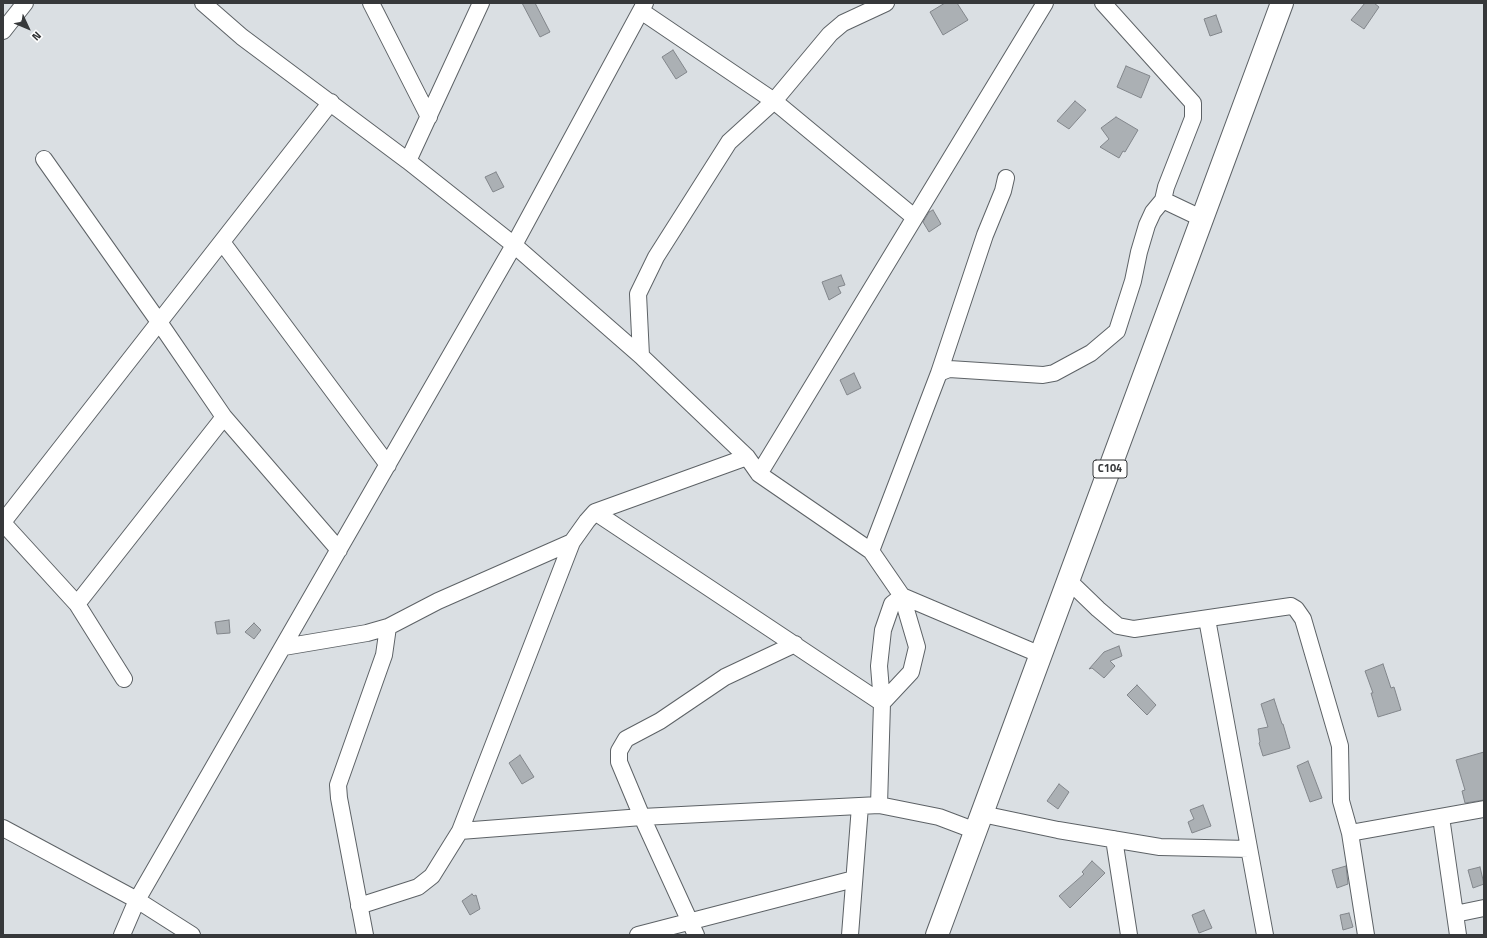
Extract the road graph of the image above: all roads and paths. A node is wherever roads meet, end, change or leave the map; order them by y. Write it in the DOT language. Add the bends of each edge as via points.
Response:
graph roads {
  1 [pos="25,3"];
  2 [pos="203,3"];
  3 [pos="371,3"];
  4 [pos="481,3"];
  5 [pos="886,3"];
  6 [pos="1045,3"];
  7 [pos="1103,3"];
  8 [pos="1282,3"];
  9 [pos="643,7"];
  10 [pos="3,31"];
  11 [pos="331,102"];
  12 [pos="774,102"];
  13 [pos="428,117"];
  14 [pos="44,159"];
  15 [pos="408,162"];
  16 [pos="1006,178"];
  17 [pos="1164,200"];
  18 [pos="914,217"];
  19 [pos="1203,219"];
  20 [pos="222,242"];
  21 [pos="514,245"];
  22 [pos="159,322"];
  23 [pos="640,356"];
  24 [pos="939,373"];
  25 [pos="224,417"];
  26 [pos="747,457"];
  27 [pos="388,465"];
  28 [pos="759,474"];
  29 [pos="595,512"];
  30 [pos="3,522"];
  31 [pos="572,542"];
  32 [pos="339,550"];
  33 [pos="871,551"];
  34 [pos="1069,582"];
  35 [pos="902,596"];
  36 [pos="77,604"];
  37 [pos="1207,619"];
  38 [pos="388,627"];
  39 [pos="794,644"];
  40 [pos="284,647"];
  41 [pos="1041,655"];
  42 [pos="124,679"];
  43 [pos="882,703"];
  44 [pos="879,805"];
  45 [pos="860,806"];
  46 [pos="1484,809"];
  47 [pos="1441,816"];
  48 [pos="642,817"];
  49 [pos="979,823"];
  50 [pos="3,828"];
  51 [pos="460,831"];
  52 [pos="1350,833"];
  53 [pos="1114,839"];
  54 [pos="1249,849"];
  55 [pos="854,879"];
  56 [pos="137,900"];
  57 [pos="359,906"];
  58 [pos="1484,908"];
  59 [pos="1455,914"];
  60 [pos="693,928"];
  61 [pos="122,935"];
  62 [pos="192,935"];
  63 [pos="364,935"];
  64 [pos="638,935"];
  65 [pos="850,935"];
  66 [pos="937,935"];
  67 [pos="1129,935"];
  68 [pos="1265,935"];
  69 [pos="1366,935"];
  70 [pos="1458,935"];
  1 -- 10 [label="street"];
  2 -- 11 [label="street" via="242,37"];
  3 -- 13 [label="street"];
  4 -- 13 [label="street"];
  5 -- 12 [label="street" via="843,23 830,34"];
  6 -- 18 [label="street"];
  7 -- 17 [label="street" via="1193,103 1193,118 1166,187"];
  8 -- 19 [label="highway, C104"];
  9 -- 12 [label="street"];
  9 -- 21 [label="street"];
  11 -- 15 [label="street"];
  11 -- 20 [label="street"];
  12 -- 18 [label="street"];
  12 -- 23 [label="street" via="729,142 652,263 638,294"];
  13 -- 15 [label="street"];
  14 -- 22 [label="street"];
  15 -- 21 [label="street"];
  16 -- 24 [label="street"];
  17 -- 19 [label="street"];
  17 -- 24 [label="street" via="1153,212 1147,225 1117,331 1091,353 1054,374 950,369"];
  18 -- 28 [label="street"];
  19 -- 34 [label="highway, C104"];
  20 -- 22 [label="street"];
  20 -- 27 [label="street"];
  21 -- 23 [label="street"];
  21 -- 27 [label="street"];
  22 -- 25 [label="street"];
  22 -- 30 [label="street"];
  23 -- 26 [label="street"];
  24 -- 33 [label="street"];
  25 -- 32 [label="street"];
  25 -- 36 [label="street"];
  26 -- 28 [label="street"];
  26 -- 29 [label="street"];
  27 -- 32 [label="street"];
  28 -- 33 [label="street"];
  29 -- 31 [label="street"];
  29 -- 39 [label="street"];
  30 -- 36 [label="street"];
  31 -- 38 [label="street" via="438,601"];
  31 -- 51 [label="street"];
  32 -- 40 [label="street"];
  33 -- 35 [label="street"];
  34 -- 37 [label="street" via="1118,626 1124,628 1134,629"];
  34 -- 41 [label="highway, C104"];
  35 -- 41 [label="street"];
  35 -- 43 [label="street" via="892,604 884,630 879,666"];
  35 -- 43 [label="street" via="917,647 910,672"];
  36 -- 42 [label="street"];
  37 -- 52 [label="street" via="1291,606 1303,619 1340,746 1341,801"];
  37 -- 54 [label="street"];
  38 -- 40 [label="street"];
  38 -- 57 [label="street" via="384,655 338,785"];
  39 -- 43 [label="street"];
  39 -- 48 [label="street" via="725,676 660,721 626,739 619,751 619,762"];
  40 -- 56 [label="street"];
  41 -- 49 [label="highway, C104"];
  43 -- 44 [label="street"];
  44 -- 45 [label="street"];
  44 -- 49 [label="street"];
  45 -- 48 [label="street"];
  45 -- 55 [label="street"];
  46 -- 47 [label="street"];
  47 -- 52 [label="street"];
  47 -- 59 [label="street"];
  48 -- 51 [label="street"];
  48 -- 60 [label="street"];
  49 -- 53 [label="street" via="1058,830"];
  49 -- 66 [label="highway, C104"];
  50 -- 56 [label="street"];
  51 -- 57 [label="street" via="432,876 418,887"];
  52 -- 69 [label="street"];
  53 -- 54 [label="street" via="1160,847"];
  53 -- 67 [label="street"];
  54 -- 68 [label="street"];
  55 -- 60 [label="street"];
  55 -- 65 [label="street"];
  56 -- 61 [label="street"];
  56 -- 62 [label="street"];
  57 -- 63 [label="street"];
  58 -- 59 [label="street"];
  59 -- 70 [label="street"];
  60 -- 64 [label="street"];
}
